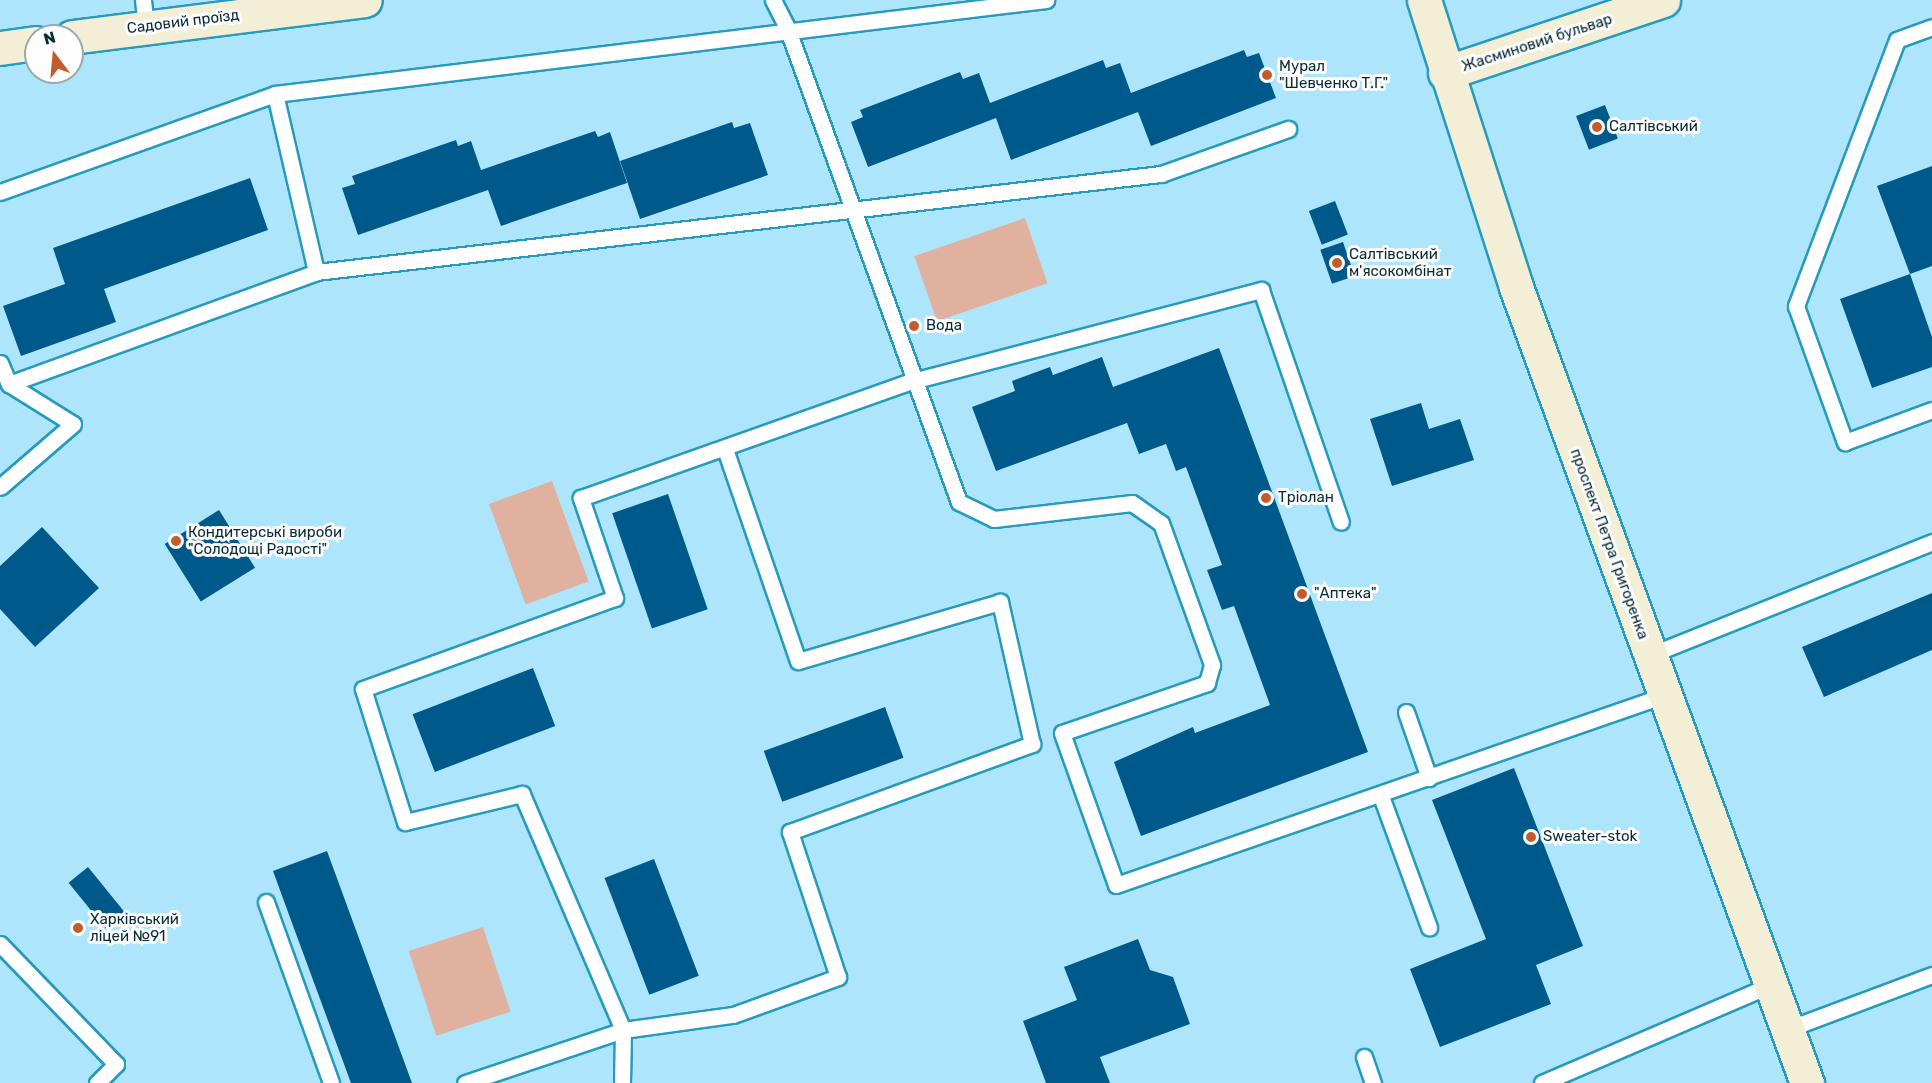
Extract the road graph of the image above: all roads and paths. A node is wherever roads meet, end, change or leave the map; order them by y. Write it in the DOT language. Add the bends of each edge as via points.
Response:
graph roads {
  1 [pos="365,0"];
  2 [pos="773,0"];
  3 [pos="1046,0"];
  4 [pos="1424,0"];
  5 [pos="1663,0"];
  6 [pos="144,13"];
  7 [pos="1932,27"];
  8 [pos="788,30"];
  9 [pos="84,34"];
  10 [pos="24,45"];
  11 [pos="0,48"];
  12 [pos="1445,73"];
  13 [pos="275,94"];
  14 [pos="1288,129"];
  15 [pos="0,192"];
  16 [pos="852,213"];
  17 [pos="316,272"];
  18 [pos="0,363"];
  19 [pos="912,381"];
  20 [pos="9,384"];
  21 [pos="1932,410"];
  22 [pos="725,449"];
  23 [pos="0,487"];
  24 [pos="1341,522"];
  25 [pos="1932,542"];
  26 [pos="1650,655"];
  27 [pos="1665,695"];
  28 [pos="1407,712"];
  29 [pos="1429,778"];
  30 [pos="1381,796"];
  31 [pos="266,902"];
  32 [pos="1430,927"];
  33 [pos="0,944"];
  34 [pos="1932,975"];
  35 [pos="1771,985"];
  36 [pos="1788,1029"];
  37 [pos="622,1030"];
  38 [pos="1364,1057"];
  39 [pos="97,1083"];
  40 [pos="331,1083"];
  41 [pos="465,1083"];
  42 [pos="622,1083"];
  43 [pos="1373,1083"];
  44 [pos="1542,1083"];
  45 [pos="1807,1083"];
  1 -- 6 [label="main road, Садовий проїзд"];
  2 -- 8 [label="lane"];
  3 -- 8 [label="lane"];
  4 -- 12 [label="main road, проспект Петра Григоренка"];
  5 -- 12 [label="main road, Жасминовий бульвар"];
  6 -- 9 [label="main road, Садовий проїзд"];
  7 -- 21 [label="lane" via="1897,40 1796,306 1845,442"];
  8 -- 13 [label="lane"];
  8 -- 16 [label="lane"];
  10 -- 11 [label="main road"];
  12 -- 26 [label="main road, проспект Петра Григоренка" via="1516,287"];
  13 -- 15 [label="lane"];
  13 -- 17 [label="lane"];
  14 -- 16 [label="lane" via="1161,174"];
  16 -- 17 [label="lane"];
  16 -- 19 [label="lane"];
  17 -- 20 [label="lane"];
  18 -- 20 [label="lane"];
  19 -- 22 [label="lane"];
  19 -- 24 [label="lane" via="1261,290"];
  19 -- 30 [label="lane" via="959,502 994,519 1132,503 1161,523 1212,666 1207,683 1062,733 1116,885"];
  20 -- 23 [label="lane" via="73,424"];
  22 -- 37 [label="lane" via="581,498 615,598 363,689 405,822 522,794"];
  22 -- 37 [label="lane" via="798,662 1000,602 1032,744 790,832 838,977 733,1015"];
  25 -- 26 [label="lane"];
  26 -- 27 [label="main road, проспект Петра Григоренка"];
  27 -- 29 [label="lane"];
  27 -- 35 [label="main road, проспект Петра Григоренка"];
  28 -- 29 [label="lane"];
  29 -- 30 [label="lane"];
  30 -- 32 [label="lane"];
  31 -- 40 [label="lane"];
  33 -- 39 [label="lane" via="116,1064"];
  34 -- 36 [label="lane"];
  35 -- 36 [label="main road, проспект Петра Григоренка"];
  35 -- 44 [label="lane"];
  36 -- 45 [label="main road, проспект Петра Григоренка"];
  37 -- 41 [label="lane"];
  37 -- 42 [label="lane"];
  38 -- 43 [label="lane"];
}
